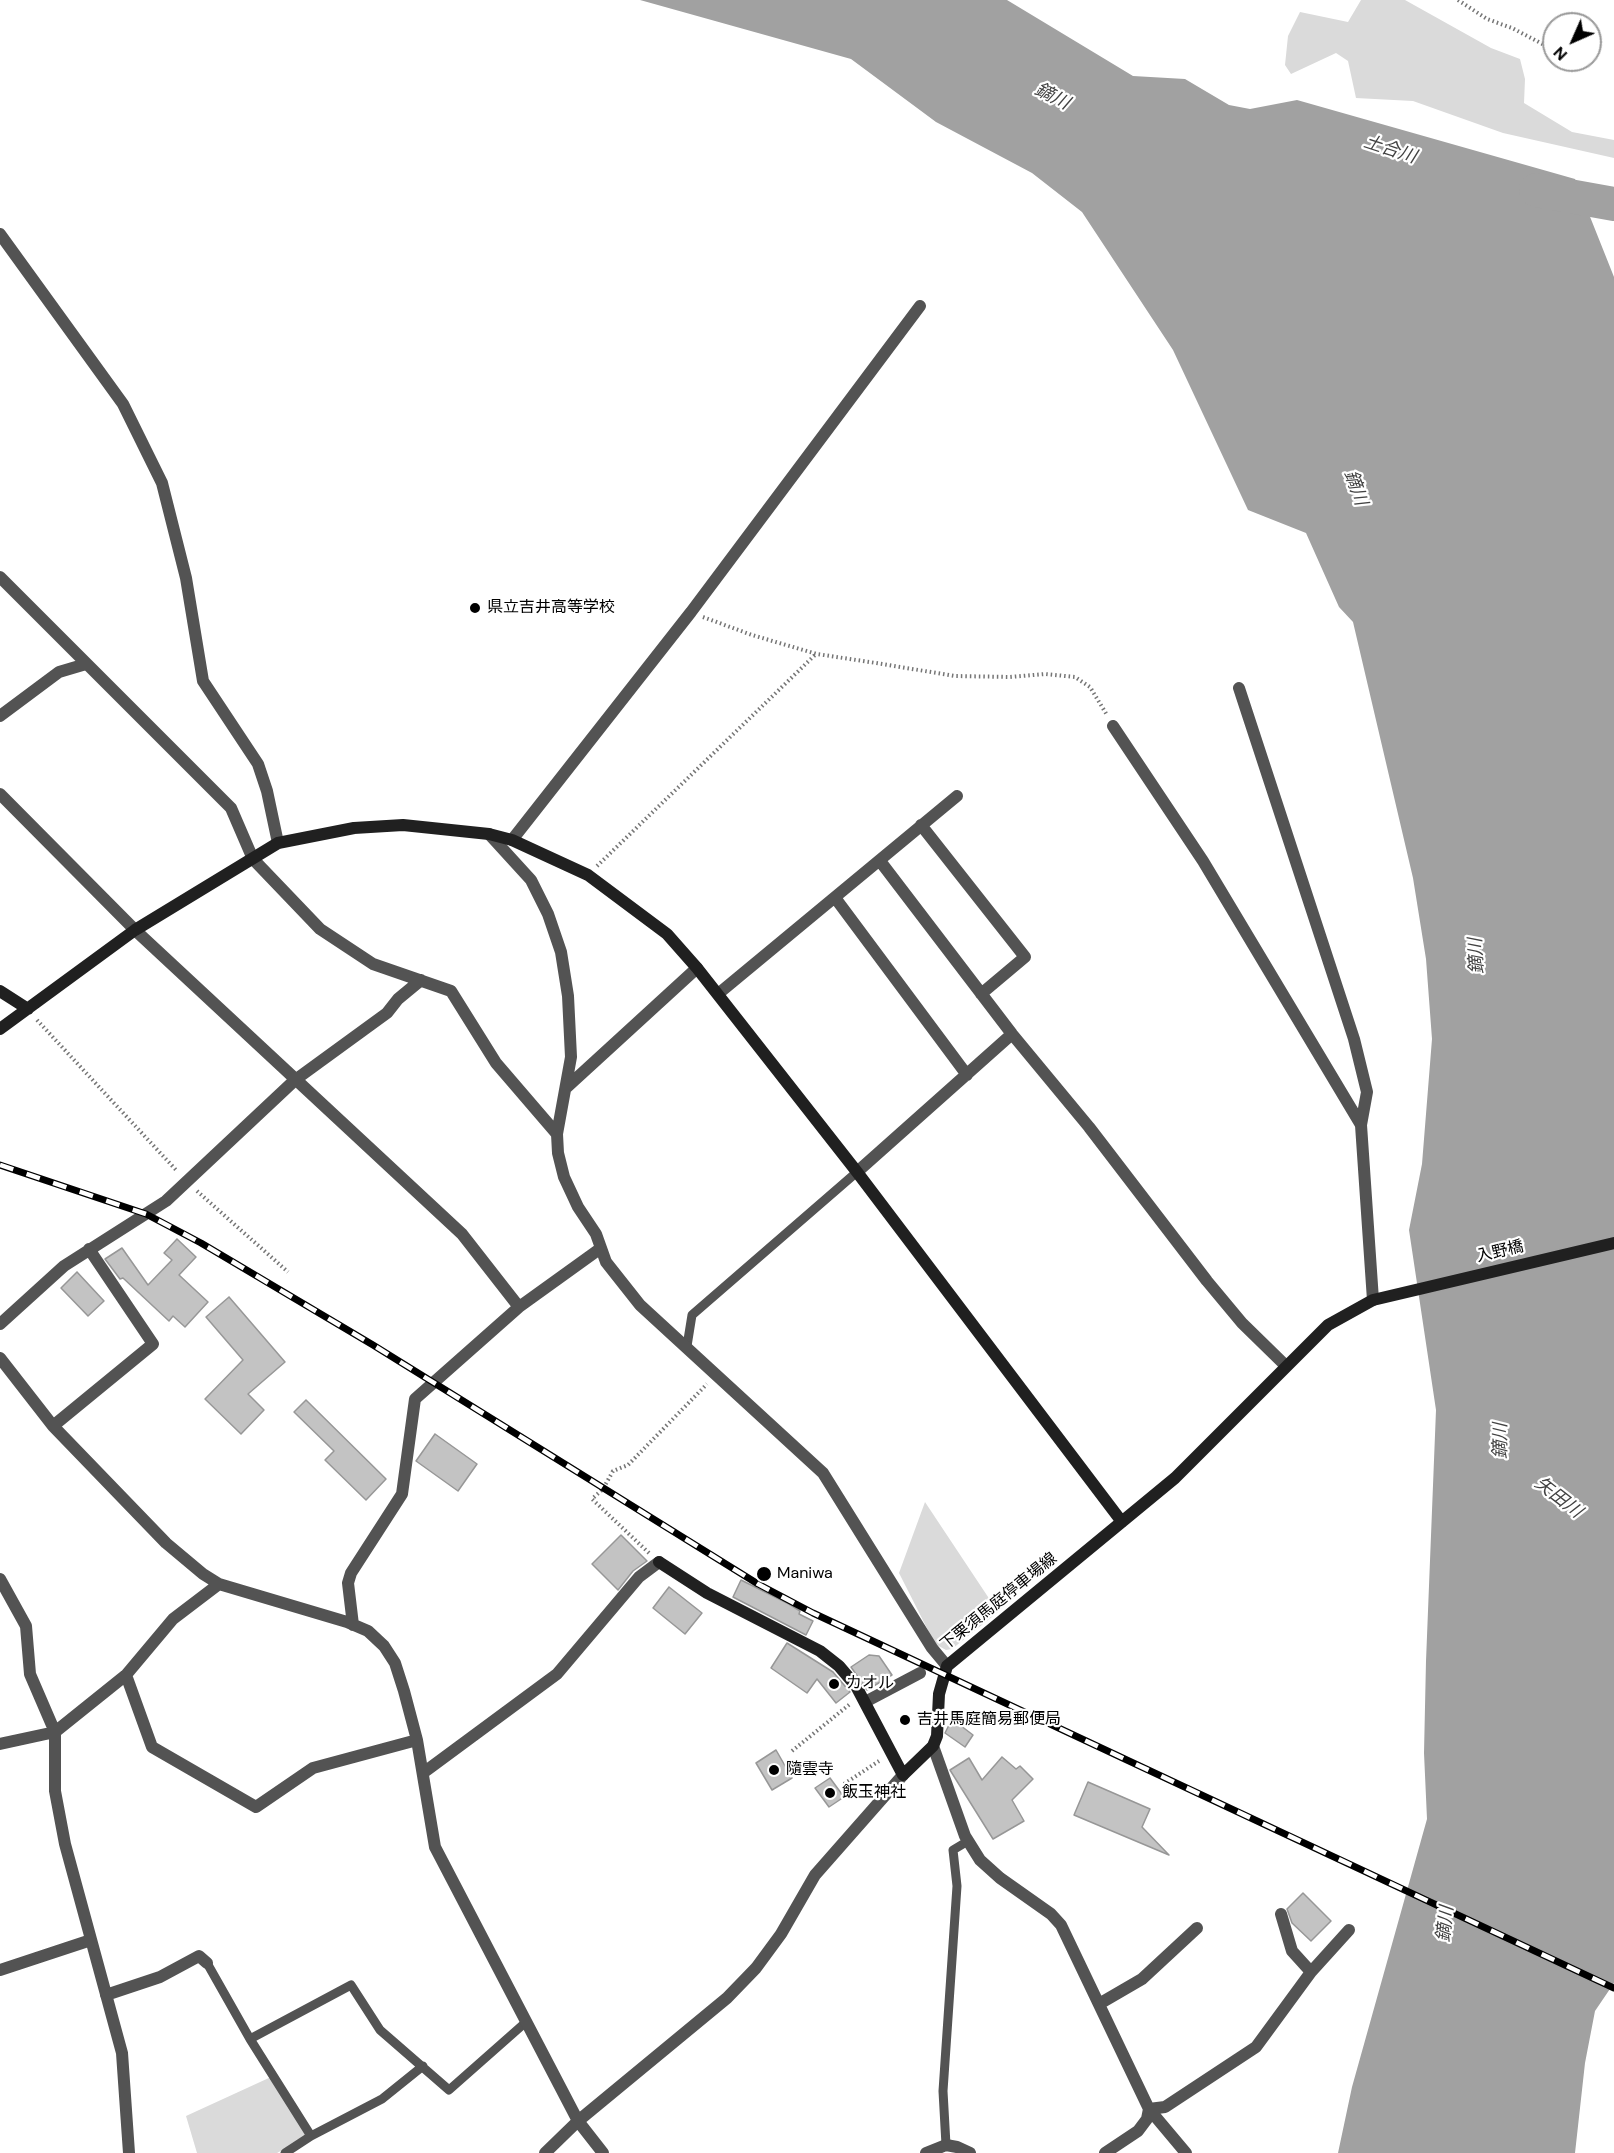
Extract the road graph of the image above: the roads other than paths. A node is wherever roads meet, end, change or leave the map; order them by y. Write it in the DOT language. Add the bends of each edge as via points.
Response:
graph roads {
  1 [pos="0,234"];
  2 [pos="920,306"];
  3 [pos="0,577"];
  4 [pos="86,664"];
  5 [pos="1239,688"];
  6 [pos="0,716"];
  7 [pos="1113,726"];
  8 [pos="0,794"];
  9 [pos="957,796"];
  10 [pos="921,825"];
  11 [pos="489,834"];
  12 [pos="512,840"];
  13 [pos="278,843"];
  14 [pos="253,859"];
  15 [pos="880,861"];
  16 [pos="836,899"];
  17 [pos="135,930"];
  18 [pos="697,968"];
  19 [pos="421,980"];
  20 [pos="0,991"];
  21 [pos="718,994"];
  22 [pos="981,994"];
  23 [pos="28,1009"];
  24 [pos="0,1029"];
  25 [pos="1012,1034"];
  26 [pos="967,1075"];
  27 [pos="295,1080"];
  28 [pos="567,1087"];
  29 [pos="1361,1125"];
  30 [pos="557,1134"];
  31 [pos="857,1172"];
  32 [pos="1614,1243"];
  33 [pos="601,1248"];
  34 [pos="89,1249"];
  35 [pos="1394,1294"];
  36 [pos="1373,1300"];
  37 [pos="519,1307"];
  38 [pos="0,1324"];
  39 [pos="687,1346"];
  40 [pos="0,1358"];
  41 [pos="1286,1366"];
  42 [pos="53,1426"];
  43 [pos="1122,1522"];
  44 [pos="0,1579"];
  45 [pos="219,1584"];
  46 [pos="353,1625"];
  47 [pos="946,1666"];
  48 [pos="920,1673"];
  49 [pos="126,1676"];
  50 [pos="863,1700"];
  51 [pos="55,1732"];
  52 [pos="417,1740"];
  53 [pos="0,1744"];
  54 [pos="933,1746"];
  55 [pos="423,1773"];
  56 [pos="903,1775"];
  57 [pos="968,1841"];
  58 [pos="1281,1914"];
  59 [pos="1197,1928"];
  60 [pos="1349,1930"];
  61 [pos="91,1940"];
  62 [pos="207,1964"];
  63 [pos="0,1970"];
  64 [pos="1311,1972"];
  65 [pos="106,1995"];
  66 [pos="1099,2004"];
  67 [pos="526,2022"];
  68 [pos="250,2039"];
  69 [pos="423,2066"];
  70 [pos="1149,2109"];
  71 [pos="578,2121"];
  72 [pos="311,2136"];
  73 [pos="946,2145"];
  74 [pos="129,2153"];
  75 [pos="285,2153"];
  76 [pos="544,2153"];
  77 [pos="603,2153"];
  78 [pos="926,2153"];
  79 [pos="970,2153"];
  80 [pos="1105,2153"];
  81 [pos="1186,2153"];
  1 -- 13 [label="street" via="123,404 162,483 186,578 203,681 258,764"];
  2 -- 12 [label="street" via="692,612"];
  3 -- 4 [label="street"];
  4 -- 6 [label="street" via="59,672"];
  4 -- 14 [label="street" via="231,808"];
  5 -- 29 [label="street" via="1354,1039 1366,1092"];
  7 -- 29 [label="street" via="1203,861"];
  8 -- 17 [label="street"];
  9 -- 10 [label="street"];
  10 -- 15 [label="street"];
  10 -- 22 [label="street" via="1025,957"];
  11 -- 12 [label="street"];
  11 -- 13 [label="street" via="403,825 354,828"];
  11 -- 28 [label="street" via="531,880 561,952 571,1026"];
  12 -- 18 [label="street" via="588,875 667,934"];
  13 -- 14 [label="street"];
  14 -- 17 [label="street"];
  14 -- 19 [label="street" via="320,929 373,964"];
  15 -- 16 [label="street"];
  15 -- 22 [label="street"];
  16 -- 21 [label="street"];
  16 -- 26 [label="street"];
  17 -- 23 [label="street"];
  17 -- 27 [label="street"];
  18 -- 21 [label="street"];
  18 -- 28 [label="street"];
  19 -- 27 [label="street" via="387,1013"];
  19 -- 30 [label="street" via="451,991 496,1063"];
  20 -- 23 [label="street"];
  21 -- 31 [label="street"];
  22 -- 25 [label="street"];
  23 -- 24 [label="street"];
  25 -- 26 [label="street"];
  25 -- 41 [label="street" via="1242,1323"];
  26 -- 31 [label="street"];
  27 -- 34 [label="street" via="188,1183"];
  27 -- 37 [label="street" via="462,1234"];
  28 -- 30 [label="street"];
  29 -- 36 [label="street"];
  30 -- 33 [label="street" via="564,1177"];
  31 -- 39 [label="lane" via="692,1315"];
  31 -- 43 [label="street"];
  32 -- 35 [label="street, 入野橋"];
  33 -- 37 [label="street"];
  33 -- 39 [label="street" via="606,1262 640,1305"];
  34 -- 38 [label="street" via="64,1266"];
  34 -- 42 [label="street" via="153,1344"];
  35 -- 36 [label="street, 下栗須馬庭停車場線"];
  36 -- 41 [label="street, 下栗須馬庭停車場線" via="1328,1325"];
  37 -- 46 [label="street" via="415,1399 402,1494 348,1583"];
  39 -- 47 [label="street" via="823,1473"];
  40 -- 42 [label="street"];
  41 -- 43 [label="street, 下栗須馬庭停車場線" via="1175,1478"];
  42 -- 45 [label="street" via="166,1543"];
  43 -- 47 [label="street, 下栗須馬庭停車場線"];
  44 -- 51 [label="street" via="26,1626 30,1674"];
  45 -- 46 [label="street"];
  45 -- 49 [label="street" via="173,1619"];
  46 -- 52 [label="street" via="368,1631 395,1664"];
  47 -- 54 [label="street, 下栗須馬庭停車場線"];
  48 -- 50 [label="street"];
  49 -- 51 [label="street"];
  49 -- 52 [label="street" via="152,1747 256,1807 313,1768"];
  50 -- 55 [label="street" via="839,1666 820,1651 707,1593 659,1562 639,1577 557,1674"];
  50 -- 56 [label="street"];
  51 -- 53 [label="street"];
  51 -- 61 [label="street" via="55,1791"];
  52 -- 55 [label="street"];
  54 -- 56 [label="street"];
  54 -- 57 [label="street"];
  55 -- 67 [label="street" via="435,1847"];
  56 -- 71 [label="street" via="815,1875 781,1935 756,1968 727,1998"];
  57 -- 66 [label="street" via="987,1866 1061,1925"];
  57 -- 73 [label="lane" via="953,1850 957,1886 943,2091"];
  58 -- 64 [label="street" via="1292,1951"];
  59 -- 66 [label="street" via="1142,1979"];
  60 -- 64 [label="street"];
  61 -- 63 [label="street"];
  61 -- 65 [label="street"];
  62 -- 65 [label="street" via="199,1956 160,1977"];
  62 -- 68 [label="lane"];
  64 -- 70 [label="street" via="1256,2047 1165,2107"];
  65 -- 74 [label="street" via="122,2053"];
  66 -- 70 [label="street"];
  67 -- 69 [label="lane" via="449,2090"];
  67 -- 71 [label="street"];
  68 -- 69 [label="lane" via="351,1984 380,2031"];
  68 -- 72 [label="lane"];
  69 -- 72 [label="lane" via="382,2099"];
  70 -- 80 [label="street" via="1138,2131"];
  70 -- 81 [label="street"];
  71 -- 76 [label="street"];
  71 -- 77 [label="street"];
  72 -- 75 [label="lane"];
  73 -- 78 [label="street"];
  73 -- 79 [label="street"];
}
